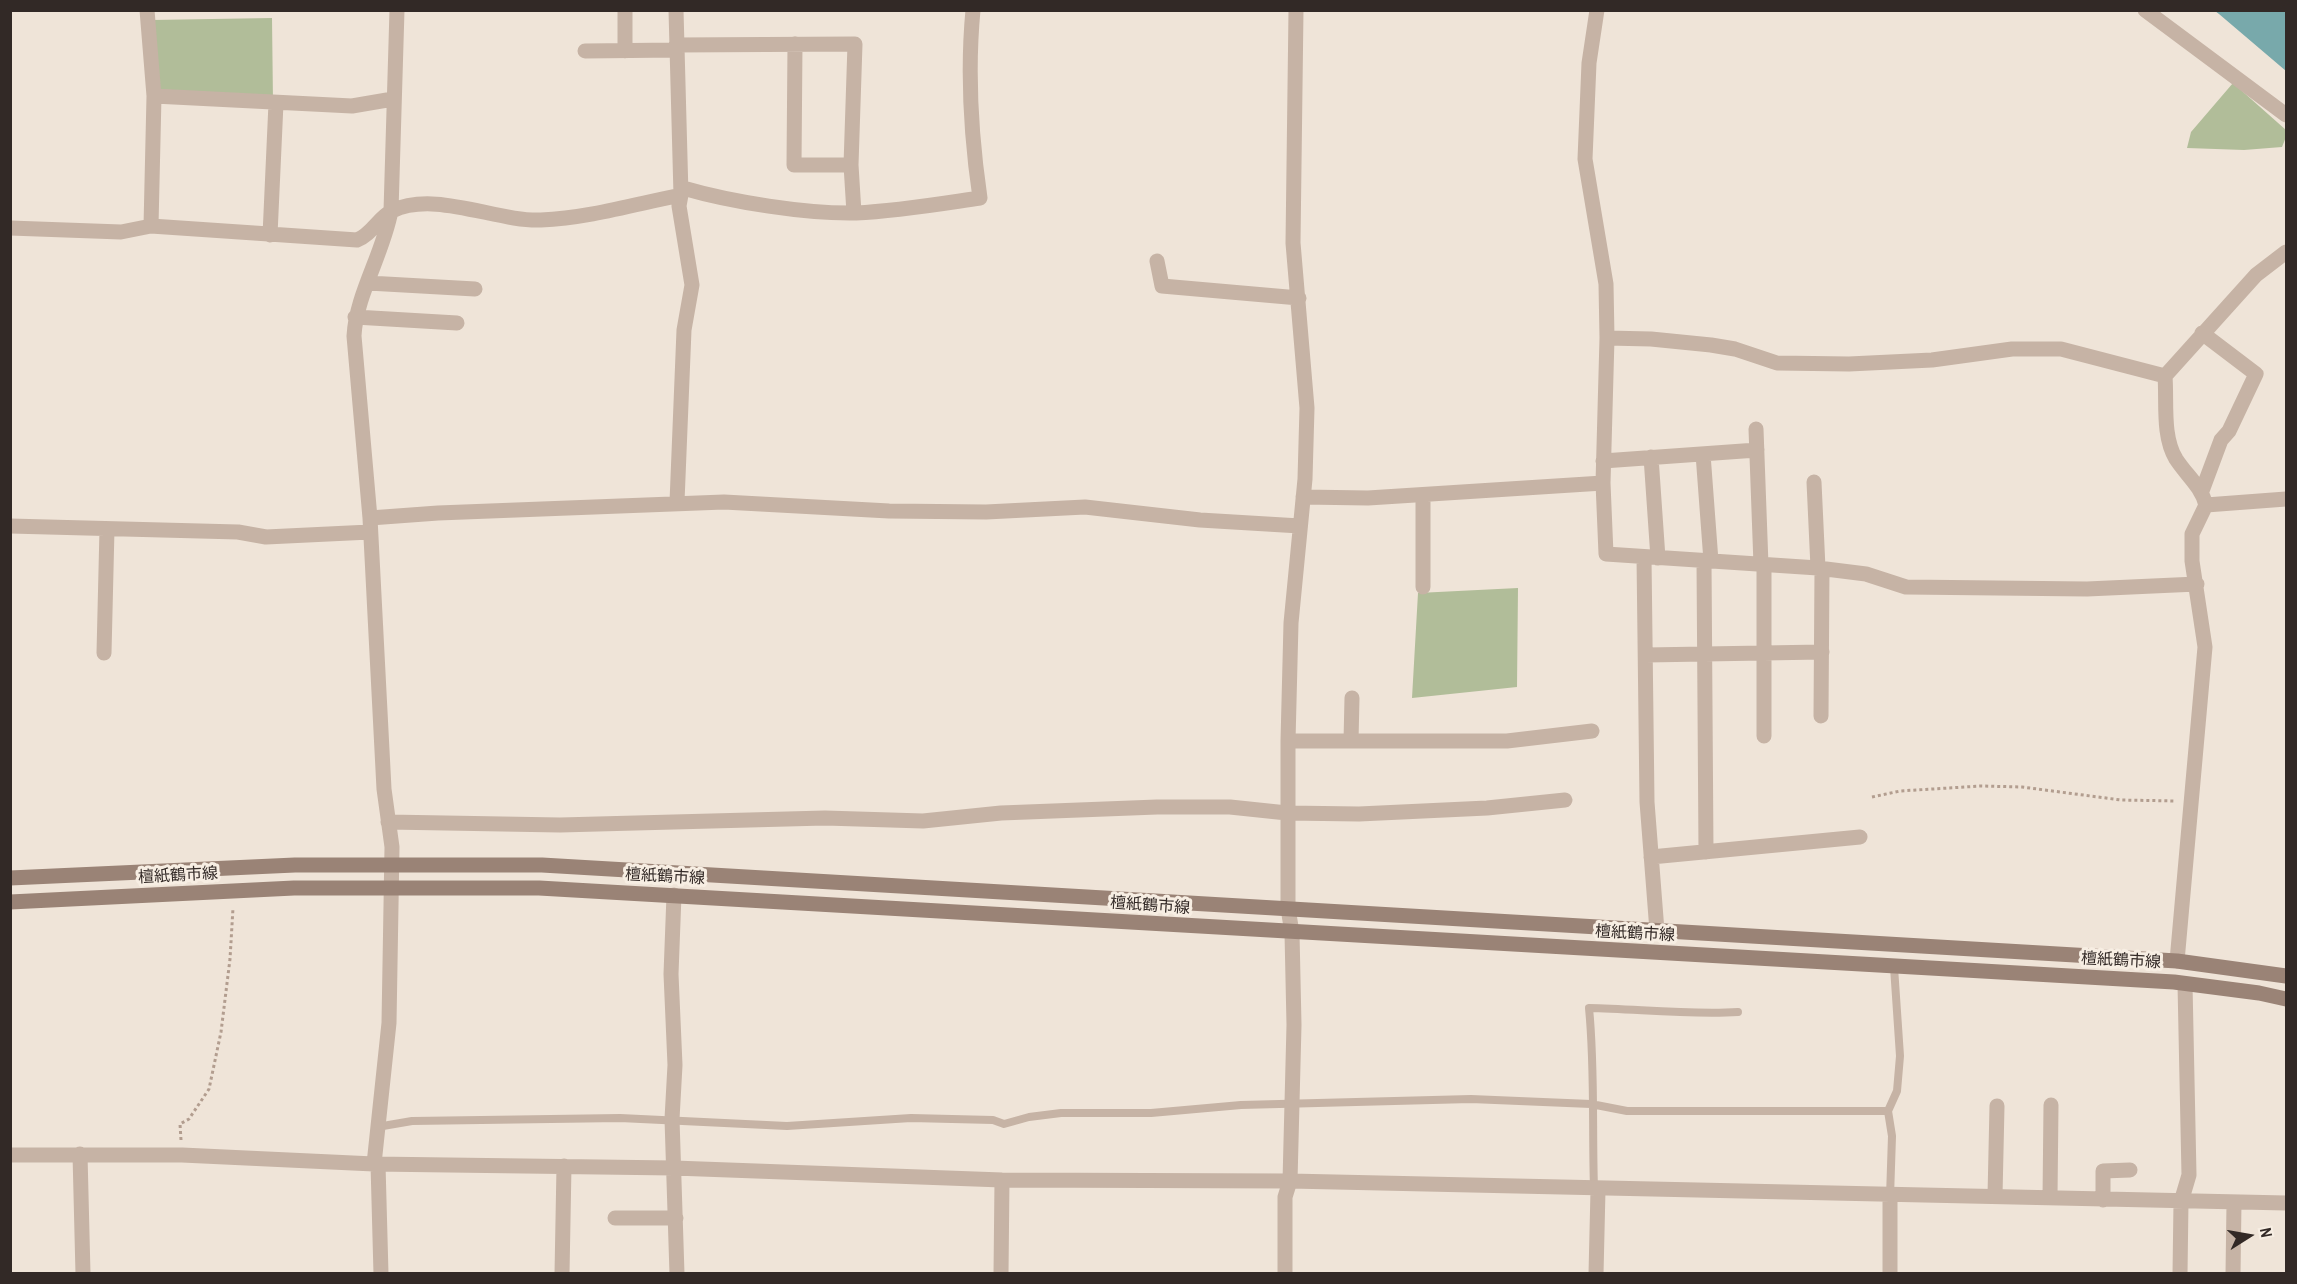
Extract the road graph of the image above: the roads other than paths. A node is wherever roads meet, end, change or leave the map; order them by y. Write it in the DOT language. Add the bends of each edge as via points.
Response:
graph roads {
  1 [pos="147,10"];
  2 [pos="397,10"];
  3 [pos="625,10"];
  4 [pos="676,10"];
  5 [pos="973,10"];
  6 [pos="1296,10"];
  7 [pos="1598,10"];
  8 [pos="2145,10"];
  9 [pos="795,44"];
  10 [pos="676,47"];
  11 [pos="585,51"];
  12 [pos="625,51"];
  13 [pos="154,96"];
  14 [pos="393,99"];
  15 [pos="276,103"];
  16 [pos="2286,115"];
  17 [pos="851,165"];
  18 [pos="682,191"];
  19 [pos="391,211"];
  20 [pos="854,213"];
  21 [pos="151,226"];
  22 [pos="10,228"];
  23 [pos="270,235"];
  24 [pos="2286,252"];
  25 [pos="1157,261"];
  26 [pos="369,283"];
  27 [pos="475,289"];
  28 [pos="1299,298"];
  29 [pos="355,317"];
  30 [pos="457,323"];
  31 [pos="2202,333"];
  32 [pos="1607,338"];
  33 [pos="2165,376"];
  34 [pos="1756,429"];
  35 [pos="1757,450"];
  36 [pos="1703,454"];
  37 [pos="1652,457"];
  38 [pos="1603,460"];
  39 [pos="1814,482"];
  40 [pos="1603,483"];
  41 [pos="1423,495"];
  42 [pos="1303,497"];
  43 [pos="2204,498"];
  44 [pos="2286,499"];
  45 [pos="677,502"];
  46 [pos="370,525"];
  47 [pos="10,526"];
  48 [pos="1300,526"];
  49 [pos="107,529"];
  50 [pos="1651,557"];
  51 [pos="1707,561"];
  52 [pos="1762,565"];
  53 [pos="1820,569"];
  54 [pos="2198,584"];
  55 [pos="1423,587"];
  56 [pos="1822,652"];
  57 [pos="105,653"];
  58 [pos="1763,653"];
  59 [pos="1705,654"];
  60 [pos="1646,655"];
  61 [pos="1353,699"];
  62 [pos="1821,716"];
  63 [pos="1592,732"];
  64 [pos="1764,736"];
  65 [pos="1288,741"];
  66 [pos="1351,741"];
  67 [pos="1565,800"];
  68 [pos="1287,813"];
  69 [pos="388,822"];
  70 [pos="1860,837"];
  71 [pos="1706,852"];
  72 [pos="1651,857"];
  73 [pos="392,864"];
  74 [pos="10,878"];
  75 [pos="391,887"];
  76 [pos="674,895"];
  77 [pos="10,902"];
  78 [pos="1288,908"];
  79 [pos="1657,931"];
  80 [pos="1292,933"];
  81 [pos="2176,961"];
  82 [pos="1894,967"];
  83 [pos="2286,976"];
  84 [pos="2185,984"];
  85 [pos="2286,999"];
  86 [pos="1738,1012"];
  87 [pos="1292,1103"];
  88 [pos="1591,1104"];
  89 [pos="2051,1105"];
  90 [pos="1997,1106"];
  91 [pos="1888,1111"];
  92 [pos="672,1119"];
  93 [pos="377,1127"];
  94 [pos="80,1154"];
  95 [pos="10,1155"];
  96 [pos="376,1164"];
  97 [pos="564,1166"];
  98 [pos="674,1168"];
  99 [pos="2130,1170"];
  100 [pos="1002,1180"];
  101 [pos="1290,1181"];
  102 [pos="1596,1190"];
  103 [pos="1995,1196"];
  104 [pos="1890,1197"];
  105 [pos="2050,1198"];
  106 [pos="2103,1200"];
  107 [pos="2181,1202"];
  108 [pos="2234,1203"];
  109 [pos="2286,1203"];
  110 [pos="615,1218"];
  111 [pos="676,1218"];
  112 [pos="83,1274"];
  113 [pos="381,1274"];
  114 [pos="562,1274"];
  115 [pos="677,1274"];
  116 [pos="1001,1274"];
  117 [pos="1285,1274"];
  118 [pos="1596,1274"];
  119 [pos="1890,1274"];
  120 [pos="2180,1274"];
  121 [pos="2233,1274"];
  1 -- 13 [label="street"];
  2 -- 14 [label="street"];
  3 -- 12 [label="street"];
  4 -- 10 [label="street"];
  5 -- 20 [label="street" via="969,46 973,147 980,198"];
  6 -- 28 [label="street" via="1293,243"];
  7 -- 32 [label="street" via="1589,63 1585,159 1606,284"];
  8 -- 16 [label="street"];
  9 -- 10 [label="street"];
  9 -- 17 [label="street" via="794,165"];
  9 -- 17 [label="street" via="855,44"];
  10 -- 12 [label="street"];
  10 -- 18 [label="street"];
  11 -- 12 [label="street"];
  13 -- 15 [label="street"];
  13 -- 21 [label="street"];
  14 -- 15 [label="street" via="352,106"];
  14 -- 19 [label="street"];
  15 -- 23 [label="street"];
  17 -- 20 [label="street"];
  18 -- 19 [label="street" via="575,216 539,220 460,207 424,205"];
  18 -- 20 [label="street" via="768,206"];
  18 -- 45 [label="street" via="679,206 692,285 684,330"];
  19 -- 23 [label="street" via="357,240"];
  19 -- 26 [label="street" via="386,238"];
  21 -- 22 [label="street" via="121,231"];
  21 -- 23 [label="street"];
  24 -- 31 [label="street" via="2256,275"];
  25 -- 28 [label="street" via="1162,286"];
  26 -- 27 [label="street"];
  26 -- 29 [label="street"];
  28 -- 42 [label="street" via="1307,408"];
  29 -- 30 [label="street"];
  29 -- 46 [label="street"];
  31 -- 33 [label="street"];
  31 -- 43 [label="street" via="2256,374 2222,440"];
  32 -- 33 [label="street" via="1711,345 1777,363 1932,360 2012,350 2061,349"];
  32 -- 38 [label="street"];
  33 -- 43 [label="street" via="2168,442"];
  34 -- 35 [label="street"];
  35 -- 36 [label="street"];
  35 -- 52 [label="street"];
  36 -- 37 [label="street"];
  36 -- 51 [label="street"];
  37 -- 38 [label="street"];
  37 -- 50 [label="street"];
  38 -- 40 [label="street"];
  39 -- 53 [label="street"];
  40 -- 41 [label="street"];
  40 -- 50 [label="street" via="1606,554"];
  41 -- 42 [label="street"];
  41 -- 55 [label="street"];
  42 -- 48 [label="street"];
  43 -- 44 [label="street"];
  43 -- 54 [label="street" via="2192,534 2192,561"];
  45 -- 46 [label="street"];
  45 -- 48 [label="street" via="986,512 1085,507"];
  46 -- 49 [label="street" via="266,537 238,532"];
  46 -- 69 [label="street"];
  47 -- 49 [label="street"];
  48 -- 65 [label="street" via="1291,623"];
  49 -- 57 [label="street"];
  50 -- 51 [label="street"];
  50 -- 60 [label="street"];
  51 -- 52 [label="street"];
  51 -- 59 [label="street"];
  52 -- 53 [label="street"];
  52 -- 58 [label="street"];
  53 -- 54 [label="street" via="1866,574 1906,587 2076,589"];
  53 -- 56 [label="street"];
  54 -- 81 [label="street" via="2205,647"];
  56 -- 58 [label="street"];
  56 -- 62 [label="street"];
  58 -- 59 [label="street"];
  58 -- 64 [label="street"];
  59 -- 60 [label="street"];
  59 -- 71 [label="street"];
  60 -- 72 [label="street"];
  61 -- 66 [label="street"];
  63 -- 66 [label="street" via="1507,741"];
  65 -- 66 [label="street"];
  65 -- 68 [label="street"];
  67 -- 68 [label="street" via="1359,814"];
  68 -- 69 [label="street" via="1230,807 1157,807 1000,813 923,821 825,818 560,825"];
  68 -- 78 [label="street"];
  69 -- 73 [label="street"];
  70 -- 71 [label="street"];
  71 -- 72 [label="street"];
  72 -- 79 [label="street"];
  73 -- 74 [label="main road, 檀紙鶴市線"];
  73 -- 75 [label="street"];
  73 -- 78 [label="main road, 檀紙鶴市線" via="542,865"];
  75 -- 76 [label="main road, 檀紙鶴市線" via="539,888"];
  75 -- 77 [label="main road, 檀紙鶴市線"];
  75 -- 93 [label="street" via="389,1023"];
  76 -- 80 [label="main road, 檀紙鶴市線"];
  76 -- 92 [label="street"];
  78 -- 79 [label="main road, 檀紙鶴市線"];
  78 -- 80 [label="street"];
  79 -- 81 [label="main road, 檀紙鶴市線"];
  80 -- 82 [label="main road, 檀紙鶴市線"];
  80 -- 87 [label="street"];
  81 -- 83 [label="main road, 檀紙鶴市線"];
  82 -- 84 [label="main road, 檀紙鶴市線"];
  82 -- 91 [label="lane" via="1900,1056 1897,1091"];
  84 -- 85 [label="main road, 檀紙鶴市線"];
  84 -- 107 [label="street" via="2189,1175"];
  86 -- 88 [label="lane" via="1589,1008"];
  87 -- 88 [label="lane" via="1523,1099"];
  87 -- 92 [label="lane" via="1151,1113 1061,1113 1004,1124 993,1120 911,1118 787,1126"];
  87 -- 101 [label="street"];
  88 -- 91 [label="lane" via="1628,1111"];
  88 -- 102 [label="lane"];
  89 -- 105 [label="street"];
  90 -- 103 [label="street"];
  91 -- 104 [label="lane" via="1892,1136"];
  92 -- 93 [label="lane" via="435,1121"];
  92 -- 98 [label="street"];
  93 -- 96 [label="street"];
  94 -- 95 [label="street"];
  94 -- 96 [label="street"];
  94 -- 112 [label="street"];
  96 -- 97 [label="street"];
  96 -- 113 [label="street"];
  97 -- 98 [label="street"];
  97 -- 114 [label="street"];
  98 -- 100 [label="street"];
  98 -- 111 [label="street"];
  99 -- 106 [label="street" via="2103,1171"];
  100 -- 101 [label="street"];
  100 -- 116 [label="street"];
  101 -- 102 [label="street"];
  101 -- 117 [label="street" via="1285,1197"];
  102 -- 104 [label="street"];
  102 -- 118 [label="street"];
  103 -- 104 [label="street"];
  103 -- 105 [label="street"];
  104 -- 119 [label="street"];
  105 -- 106 [label="street"];
  106 -- 107 [label="street"];
  107 -- 108 [label="street"];
  107 -- 120 [label="street"];
  108 -- 109 [label="street"];
  108 -- 121 [label="street"];
  110 -- 111 [label="street"];
  111 -- 115 [label="street"];
}
